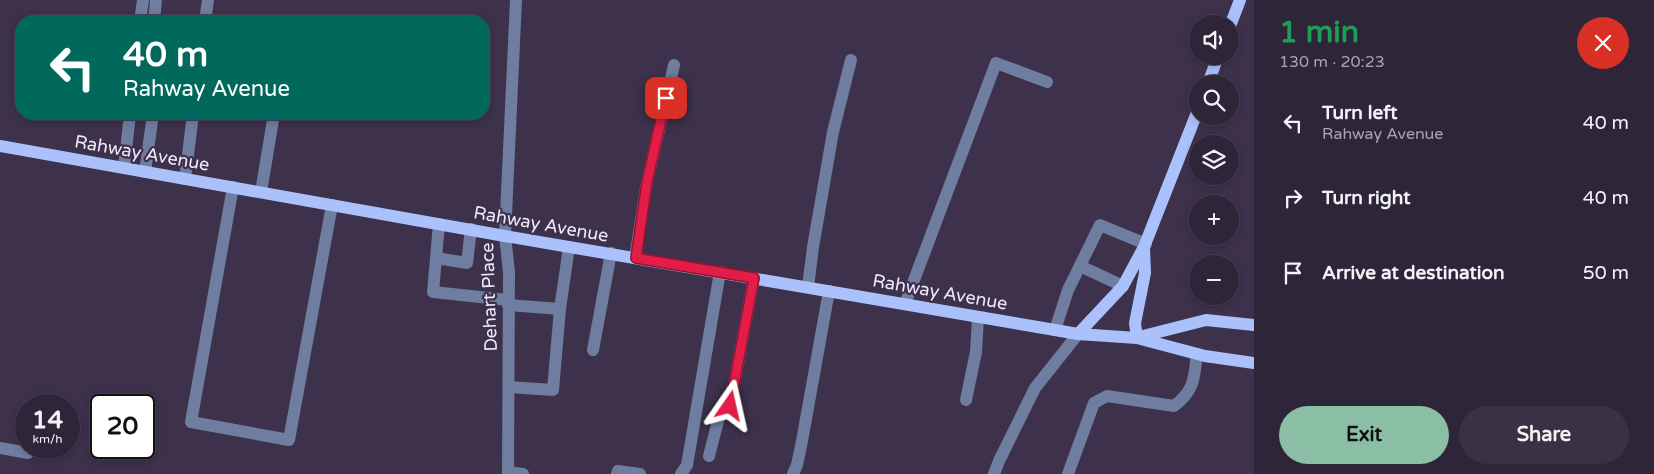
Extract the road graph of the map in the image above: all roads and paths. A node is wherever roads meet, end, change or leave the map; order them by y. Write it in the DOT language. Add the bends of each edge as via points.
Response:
graph roads {
  1 [pos="143,0"];
  2 [pos="156,0"];
  3 [pos="208,0"];
  4 [pos="516,0"];
  5 [pos="1240,0"];
  6 [pos="141,15"];
  7 [pos="155,15"];
  8 [pos="207,15"];
  9 [pos="1234,15"];
  10 [pos="851,60"];
  11 [pos="674,65"];
  12 [pos="1047,82"];
  13 [pos="129,120"];
  14 [pos="152,120"];
  15 [pos="192,120"];
  16 [pos="273,120"];
  17 [pos="1192,125"];
  18 [pos="0,146"];
  19 [pos="124,168"];
  20 [pos="145,172"];
  21 [pos="185,179"];
  22 [pos="234,187"];
  23 [pos="261,192"];
  24 [pos="332,205"];
  25 [pos="439,224"];
  26 [pos="471,230"];
  27 [pos="505,236"];
  28 [pos="1145,245"];
  29 [pos="569,247"];
  30 [pos="611,253"];
  31 [pos="436,258"];
  32 [pos="636,258"];
  33 [pos="1080,266"];
  34 [pos="720,272"];
  35 [pos="754,278"];
  36 [pos="1123,286"];
  37 [pos="808,288"];
  38 [pos="829,291"];
  39 [pos="508,303"];
  40 [pos="905,304"];
  41 [pos="560,309"];
  42 [pos="978,317"];
  43 [pos="1254,325"];
  44 [pos="1055,330"];
  45 [pos="1078,334"];
  46 [pos="1137,338"];
  47 [pos="593,350"];
  48 [pos="1197,354"];
  49 [pos="1254,363"];
  50 [pos="509,387"];
  51 [pos="966,400"];
  52 [pos="0,448"];
  53 [pos="15,451"];
  54 [pos="709,456"];
  55 [pos="508,473"];
  56 [pos="523,474"];
  57 [pos="617,474"];
  58 [pos="640,474"];
  59 [pos="681,474"];
  60 [pos="793,474"];
  61 [pos="994,474"];
  62 [pos="1068,474"];
  1 -- 6 [label="street"];
  2 -- 7 [label="street"];
  3 -- 8 [label="street"];
  4 -- 27 [label="street, Dehart Place"];
  5 -- 9 [label="main road"];
  10 -- 37 [label="street" via="833,132"];
  11 -- 32 [label="street" via="647,182"];
  12 -- 40 [label="street" via="996,63"];
  13 -- 19 [label="street"];
  14 -- 20 [label="street"];
  15 -- 21 [label="street"];
  16 -- 23 [label="street"];
  17 -- 28 [label="main road"];
  18 -- 19 [label="main road, Rahway Avenue"];
  19 -- 20 [label="main road, Rahway Avenue"];
  20 -- 21 [label="main road, Rahway Avenue"];
  21 -- 22 [label="main road, Rahway Avenue"];
  22 -- 23 [label="main road, Rahway Avenue"];
  22 -- 24 [label="street" via="191,422 288,440"];
  23 -- 24 [label="main road, Rahway Avenue"];
  24 -- 25 [label="main road, Rahway Avenue"];
  25 -- 26 [label="main road, Rahway Avenue"];
  25 -- 31 [label="street"];
  26 -- 27 [label="main road, Rahway Avenue"];
  26 -- 31 [label="street" via="467,263"];
  27 -- 29 [label="main road, Rahway Avenue"];
  27 -- 39 [label="street, Dehart Place"];
  28 -- 33 [label="street" via="1100,225"];
  28 -- 36 [label="main road"];
  28 -- 46 [label="main road" via="1145,273 1135,323"];
  29 -- 30 [label="main road, Rahway Avenue"];
  29 -- 41 [label="street"];
  30 -- 32 [label="main road, Rahway Avenue"];
  30 -- 47 [label="street"];
  31 -- 39 [label="street" via="433,292"];
  32 -- 34 [label="main road, Rahway Avenue"];
  33 -- 36 [label="street"];
  33 -- 44 [label="street"];
  34 -- 35 [label="main road, Rahway Avenue"];
  34 -- 59 [label="street" via="687,465"];
  35 -- 37 [label="main road, Rahway Avenue"];
  35 -- 54 [label="street" via="730,406 719,417"];
  36 -- 45 [label="main road"];
  37 -- 38 [label="main road, Rahway Avenue"];
  38 -- 40 [label="main road, Rahway Avenue"];
  38 -- 60 [label="street"];
  39 -- 41 [label="street"];
  39 -- 50 [label="street, Dehart Place"];
  40 -- 42 [label="main road, Rahway Avenue"];
  41 -- 50 [label="street" via="553,390"];
  42 -- 44 [label="main road, Rahway Avenue"];
  42 -- 51 [label="street" via="976,352"];
  43 -- 46 [label="main road, Rahway Avenue" via="1206,320"];
  44 -- 45 [label="main road, Rahway Avenue"];
  45 -- 46 [label="main road, Rahway Avenue"];
  45 -- 61 [label="street" via="1036,388"];
  46 -- 48 [label="main road, Rahway Avenue"];
  48 -- 49 [label="main road, Rahway Avenue"];
  48 -- 62 [label="street" via="1193,382 1185,398 1174,406 1106,396 1094,403"];
  50 -- 55 [label="street, Dehart Place"];
  52 -- 53 [label="street"];
  55 -- 56 [label="street"];
  57 -- 58 [label="street" via="618,471"];
}
